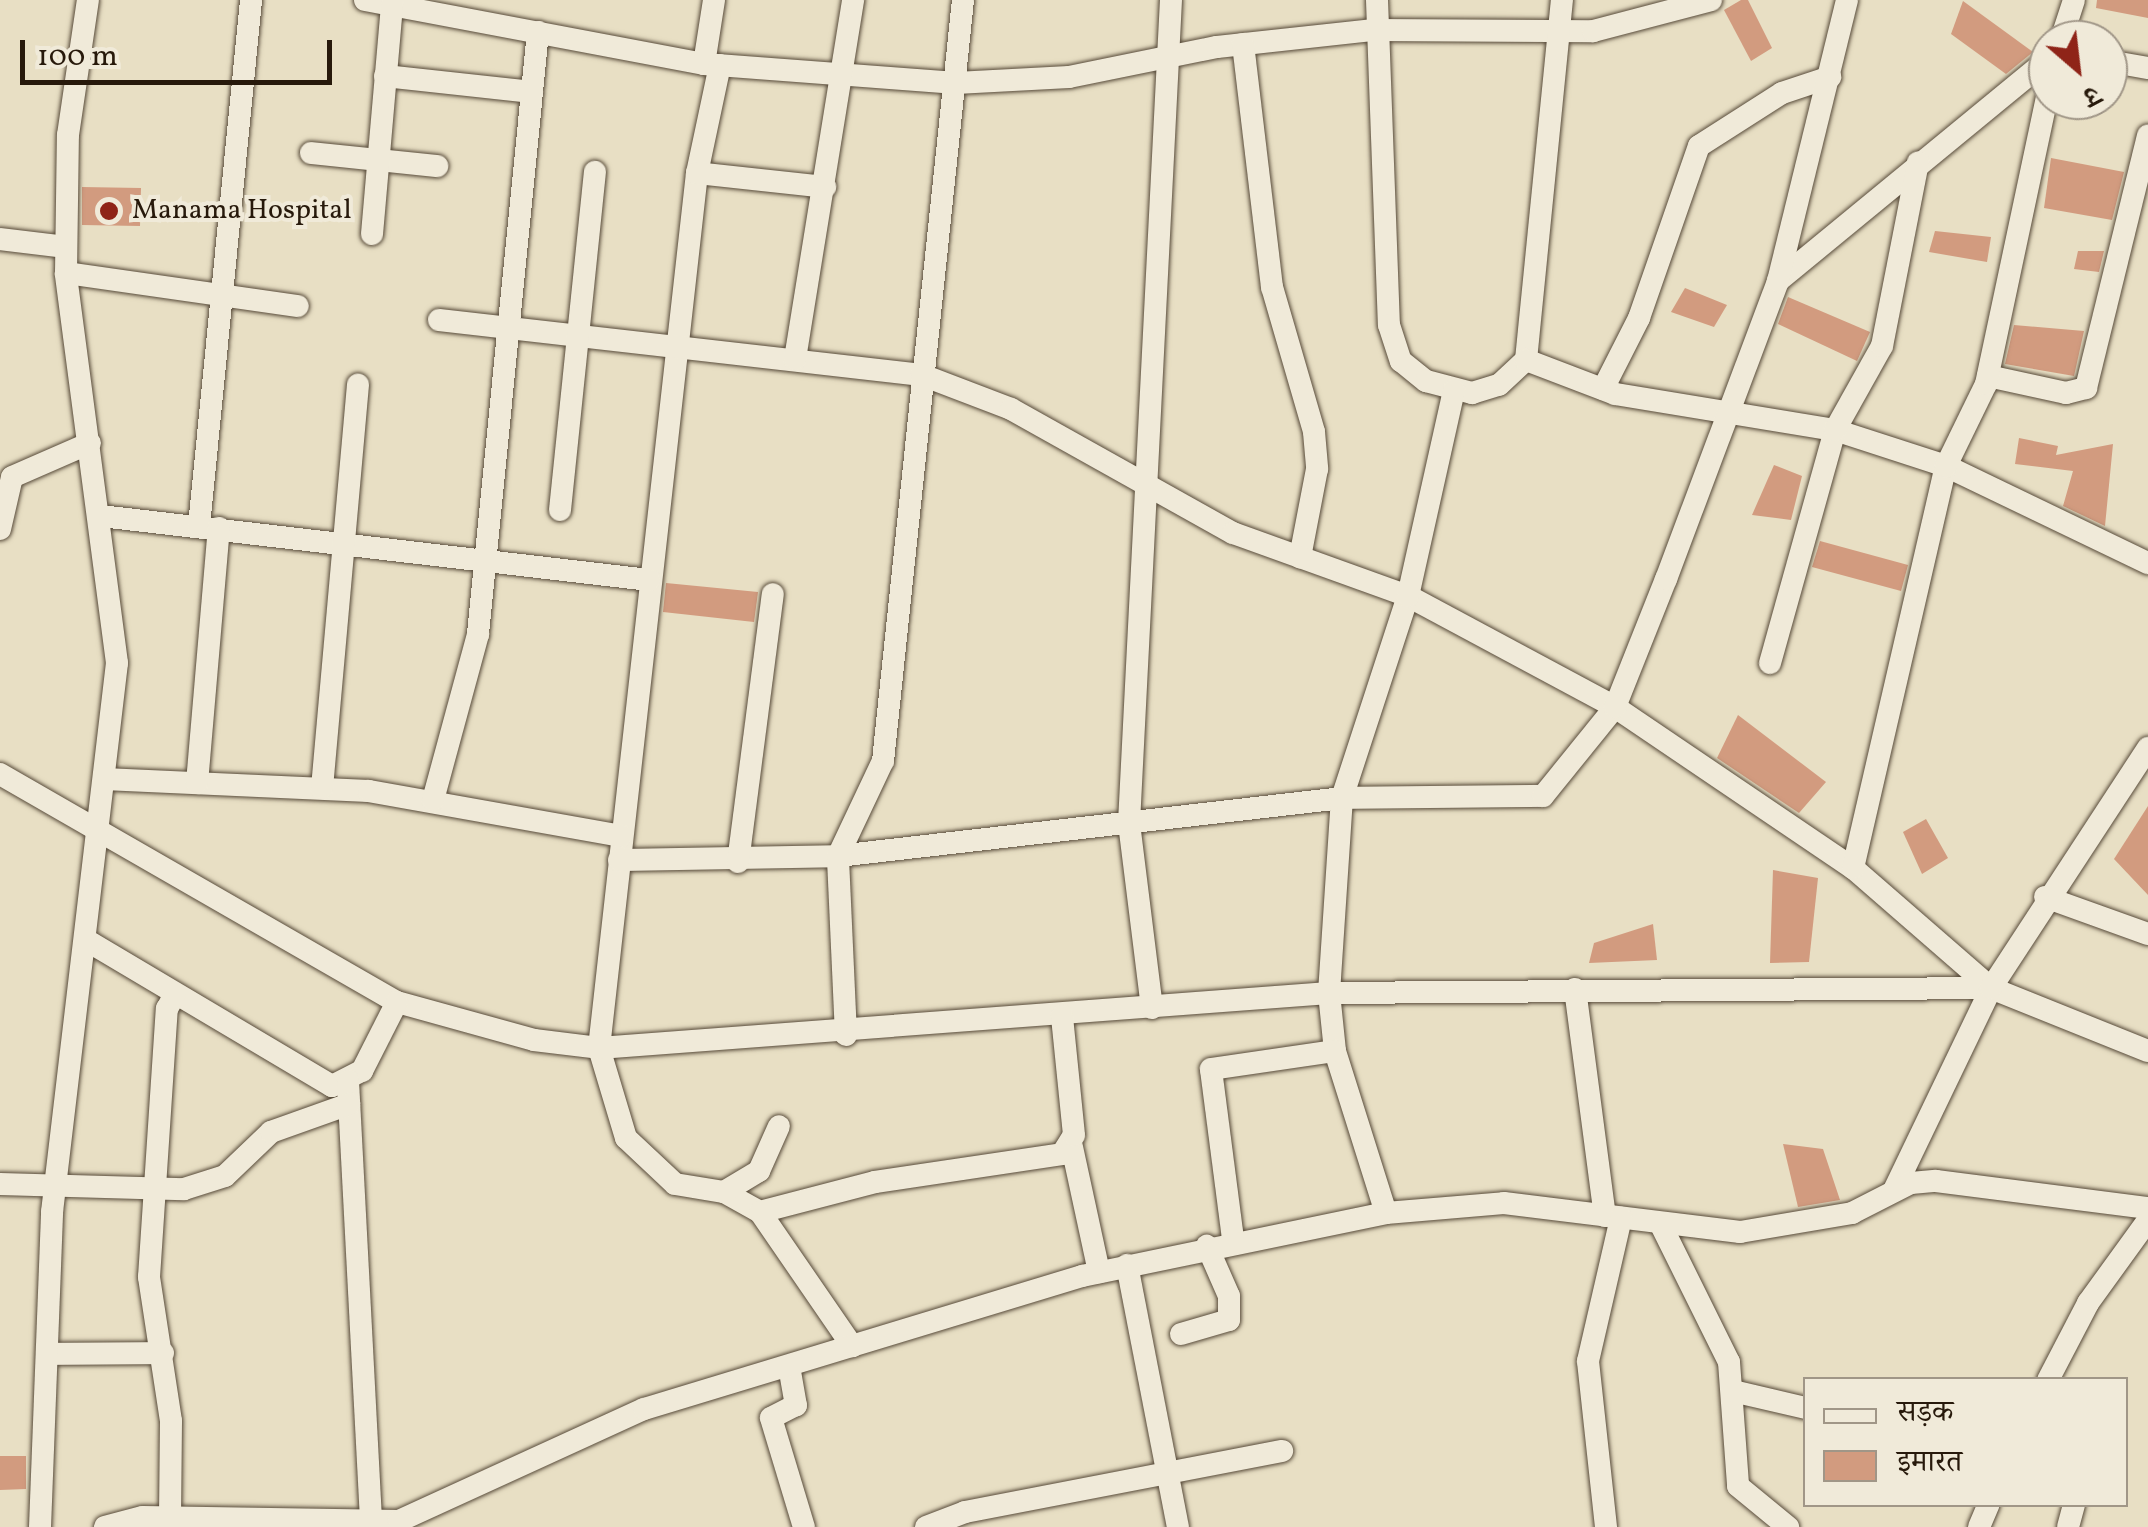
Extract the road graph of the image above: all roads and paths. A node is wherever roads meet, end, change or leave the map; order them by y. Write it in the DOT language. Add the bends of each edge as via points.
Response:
graph roads {
  1 [pos="88,0"];
  2 [pos="251,0"];
  3 [pos="366,0"];
  4 [pos="714,0"];
  5 [pos="853,0"];
  6 [pos="963,0"];
  7 [pos="1171,0"];
  8 [pos="1377,0"];
  9 [pos="1562,0"];
  10 [pos="1710,0"];
  11 [pos="1847,0"];
  12 [pos="392,5"];
  13 [pos="1374,30"];
  14 [pos="538,32"];
  15 [pos="1559,32"];
  16 [pos="1243,44"];
  17 [pos="1164,62"];
  18 [pos="712,64"];
  19 [pos="2028,75"];
  20 [pos="385,76"];
  21 [pos="1830,76"];
  22 [pos="846,77"];
  23 [pos="956,84"];
  24 [pos="532,92"];
  25 [pos="2042,120"];
  26 [pos="2148,136"];
  27 [pos="311,153"];
  28 [pos="377,160"];
  29 [pos="1918,162"];
  30 [pos="437,166"];
  31 [pos="595,172"];
  32 [pos="697,172"];
  33 [pos="825,187"];
  34 [pos="372,234"];
  35 [pos="0,239"];
  36 [pos="66,247"];
  37 [pos="66,273"];
  38 [pos="1778,281"];
  39 [pos="220,298"];
  40 [pos="298,306"];
  41 [pos="439,320"];
  42 [pos="511,328"];
  43 [pos="582,336"];
  44 [pos="680,345"];
  45 [pos="795,359"];
  46 [pos="1526,360"];
  47 [pos="922,375"];
  48 [pos="1988,376"];
  49 [pos="358,386"];
  50 [pos="1603,389"];
  51 [pos="1454,390"];
  52 [pos="1730,408"];
  53 [pos="1835,430"];
  54 [pos="90,443"];
  55 [pos="1946,466"];
  56 [pos="1140,484"];
  57 [pos="2,489"];
  58 [pos="560,510"];
  59 [pos="101,516"];
  60 [pos="209,527"];
  61 [pos="0,529"];
  62 [pos="343,543"];
  63 [pos="1300,557"];
  64 [pos="486,560"];
  65 [pos="2148,563"];
  66 [pos="649,580"];
  67 [pos="773,594"];
  68 [pos="1408,596"];
  69 [pos="1770,663"];
  70 [pos="1615,707"];
  71 [pos="2148,748"];
  72 [pos="0,774"];
  73 [pos="104,779"];
  74 [pos="197,783"];
  75 [pos="322,788"];
  76 [pos="1342,798"];
  77 [pos="433,800"];
  78 [pos="1128,824"];
  79 [pos="98,831"];
  80 [pos="621,836"];
  81 [pos="838,856"];
  82 [pos="619,860"];
  83 [pos="738,862"];
  84 [pos="1853,868"];
  85 [pos="2045,897"];
  86 [pos="2148,934"];
  87 [pos="86,940"];
  88 [pos="1990,988"];
  89 [pos="1575,989"];
  90 [pos="1329,993"];
  91 [pos="175,994"];
  92 [pos="397,1002"];
  93 [pos="1152,1008"];
  94 [pos="1062,1016"];
  95 [pos="846,1035"];
  96 [pos="598,1048"];
  97 [pos="1336,1051"];
  98 [pos="2148,1051"];
  99 [pos="349,1092"];
  100 [pos="779,1126"];
  101 [pos="1072,1147"];
  102 [pos="0,1184"];
  103 [pos="152,1189"];
  104 [pos="55,1190"];
  105 [pos="1894,1190"];
  106 [pos="724,1192"];
  107 [pos="2148,1208"];
  108 [pos="760,1212"];
  109 [pos="1386,1213"];
  110 [pos="1613,1217"];
  111 [pos="2148,1220"];
  112 [pos="1661,1225"];
  113 [pos="1233,1240"];
  114 [pos="1207,1246"];
  115 [pos="2140,1250"];
  116 [pos="1127,1265"];
  117 [pos="1099,1272"];
  118 [pos="1181,1334"];
  119 [pos="852,1346"];
  120 [pos="163,1353"];
  121 [pos="47,1354"];
  122 [pos="789,1366"];
  123 [pos="2050,1377"];
  124 [pos="1737,1392"];
  125 [pos="1803,1407"];
  126 [pos="1282,1452"];
  127 [pos="1165,1477"];
  128 [pos="170,1517"];
  129 [pos="371,1522"];
  130 [pos="397,1524"];
  131 [pos="40,1527"];
  132 [pos="105,1527"];
  133 [pos="804,1527"];
  134 [pos="926,1527"];
  135 [pos="1178,1527"];
  136 [pos="1606,1527"];
  137 [pos="1788,1527"];
  1 -- 36 [label="street" via="68,135"];
  2 -- 39 [label="street"];
  3 -- 12 [label="street"];
  4 -- 18 [label="street"];
  5 -- 22 [label="street"];
  6 -- 23 [label="street"];
  7 -- 17 [label="street"];
  8 -- 13 [label="street"];
  9 -- 15 [label="street"];
  10 -- 15 [label="street" via="1645,22"];
  11 -- 21 [label="street"];
  12 -- 14 [label="street"];
  12 -- 20 [label="street"];
  13 -- 15 [label="street"];
  13 -- 16 [label="street"];
  13 -- 51 [label="street" via="1389,325 1401,361"];
  14 -- 18 [label="street"];
  14 -- 24 [label="street"];
  15 -- 46 [label="street"];
  16 -- 17 [label="street"];
  16 -- 63 [label="street" via="1260,221 1317,457"];
  17 -- 23 [label="street"];
  17 -- 56 [label="street"];
  18 -- 22 [label="street"];
  18 -- 32 [label="street"];
  19 -- 29 [label="street"];
  20 -- 24 [label="street"];
  20 -- 28 [label="street"];
  21 -- 38 [label="street"];
  21 -- 50 [label="street" via="1782,92 1699,146 1639,318"];
  22 -- 23 [label="street"];
  22 -- 33 [label="street"];
  23 -- 47 [label="street"];
  24 -- 42 [label="street"];
  25 -- 48 [label="street"];
  26 -- 48 [label="street" via="2086,388 2066,392"];
  27 -- 28 [label="street"];
  28 -- 30 [label="street"];
  28 -- 34 [label="street"];
  29 -- 38 [label="street"];
  29 -- 53 [label="street" via="1882,346"];
  31 -- 43 [label="street"];
  32 -- 33 [label="street"];
  32 -- 44 [label="street"];
  33 -- 45 [label="street"];
  35 -- 36 [label="street"];
  36 -- 37 [label="street"];
  37 -- 39 [label="street"];
  37 -- 54 [label="street"];
  38 -- 52 [label="street"];
  39 -- 40 [label="street"];
  39 -- 60 [label="street"];
  41 -- 42 [label="street"];
  42 -- 43 [label="street"];
  42 -- 64 [label="street"];
  43 -- 44 [label="street"];
  43 -- 58 [label="street"];
  44 -- 45 [label="street"];
  44 -- 66 [label="street"];
  45 -- 47 [label="street"];
  46 -- 50 [label="street"];
  46 -- 51 [label="street" via="1499,385"];
  47 -- 56 [label="street" via="1010,409"];
  47 -- 81 [label="street" via="883,761"];
  48 -- 55 [label="street"];
  49 -- 62 [label="street"];
  50 -- 52 [label="street"];
  51 -- 68 [label="street"];
  52 -- 53 [label="street"];
  52 -- 70 [label="street"];
  53 -- 55 [label="street"];
  53 -- 69 [label="street"];
  54 -- 57 [label="street" via="21,470"];
  54 -- 59 [label="street"];
  55 -- 65 [label="street"];
  55 -- 84 [label="street"];
  56 -- 63 [label="street"];
  56 -- 78 [label="street"];
  57 -- 61 [label="street"];
  59 -- 60 [label="street"];
  59 -- 73 [label="street" via="117,663"];
  60 -- 62 [label="street"];
  60 -- 74 [label="street"];
  62 -- 64 [label="street"];
  62 -- 75 [label="street"];
  63 -- 68 [label="street"];
  64 -- 66 [label="street"];
  64 -- 77 [label="street" via="478,634"];
  66 -- 80 [label="street"];
  67 -- 83 [label="street"];
  68 -- 70 [label="street"];
  68 -- 76 [label="street"];
  70 -- 76 [label="street" via="1543,796"];
  70 -- 84 [label="street"];
  71 -- 85 [label="street"];
  72 -- 79 [label="street"];
  73 -- 74 [label="street"];
  73 -- 79 [label="street"];
  74 -- 75 [label="street"];
  75 -- 77 [label="street"];
  76 -- 78 [label="street"];
  76 -- 90 [label="street"];
  77 -- 80 [label="street"];
  78 -- 81 [label="street"];
  78 -- 93 [label="street"];
  79 -- 87 [label="street"];
  79 -- 92 [label="street"];
  80 -- 82 [label="street"];
  81 -- 83 [label="street"];
  81 -- 95 [label="street"];
  82 -- 83 [label="street"];
  82 -- 96 [label="street"];
  84 -- 88 [label="street"];
  85 -- 86 [label="street"];
  85 -- 88 [label="street"];
  87 -- 91 [label="street"];
  87 -- 104 [label="street"];
  88 -- 89 [label="street"];
  88 -- 98 [label="street"];
  88 -- 105 [label="street"];
  89 -- 90 [label="street"];
  89 -- 110 [label="street"];
  90 -- 93 [label="street"];
  90 -- 97 [label="street"];
  91 -- 99 [label="street" via="320,1082"];
  91 -- 103 [label="street"];
  92 -- 96 [label="street" via="534,1040"];
  92 -- 99 [label="street"];
  93 -- 94 [label="street"];
  94 -- 95 [label="street"];
  94 -- 101 [label="street"];
  95 -- 96 [label="street"];
  96 -- 106 [label="street" via="626,1138 675,1184"];
  97 -- 109 [label="street"];
  97 -- 113 [label="street" via="1211,1068"];
  99 -- 103 [label="street" via="256,1140 214,1182"];
  99 -- 129 [label="street"];
  100 -- 106 [label="street" via="759,1171"];
  101 -- 108 [label="street"];
  101 -- 117 [label="street"];
  102 -- 104 [label="street"];
  103 -- 104 [label="street"];
  103 -- 120 [label="street" via="149,1277"];
  104 -- 121 [label="street"];
  105 -- 107 [label="street" via="1936,1181"];
  105 -- 112 [label="street" via="1852,1212 1790,1226 1740,1232"];
  106 -- 108 [label="street"];
  108 -- 119 [label="street"];
  109 -- 110 [label="street" via="1504,1203"];
  109 -- 113 [label="street"];
  110 -- 112 [label="street"];
  110 -- 136 [label="street" via="1588,1361"];
  111 -- 115 [label="street"];
  112 -- 124 [label="street"];
  113 -- 114 [label="street"];
  114 -- 116 [label="street"];
  114 -- 118 [label="street" via="1229,1296 1229,1320"];
  115 -- 123 [label="street" via="2088,1303"];
  116 -- 117 [label="street"];
  116 -- 127 [label="street"];
  117 -- 119 [label="street"];
  119 -- 122 [label="street"];
  120 -- 121 [label="street"];
  120 -- 128 [label="street"];
  121 -- 131 [label="street"];
  122 -- 130 [label="street" via="644,1409"];
  122 -- 133 [label="street" via="796,1405 772,1418"];
  124 -- 125 [label="street"];
  124 -- 137 [label="street" via="1738,1486"];
  126 -- 127 [label="street"];
  127 -- 134 [label="street" via="965,1512"];
  127 -- 135 [label="street"];
  128 -- 129 [label="street"];
  128 -- 132 [label="street"];
  129 -- 130 [label="street"];
}
